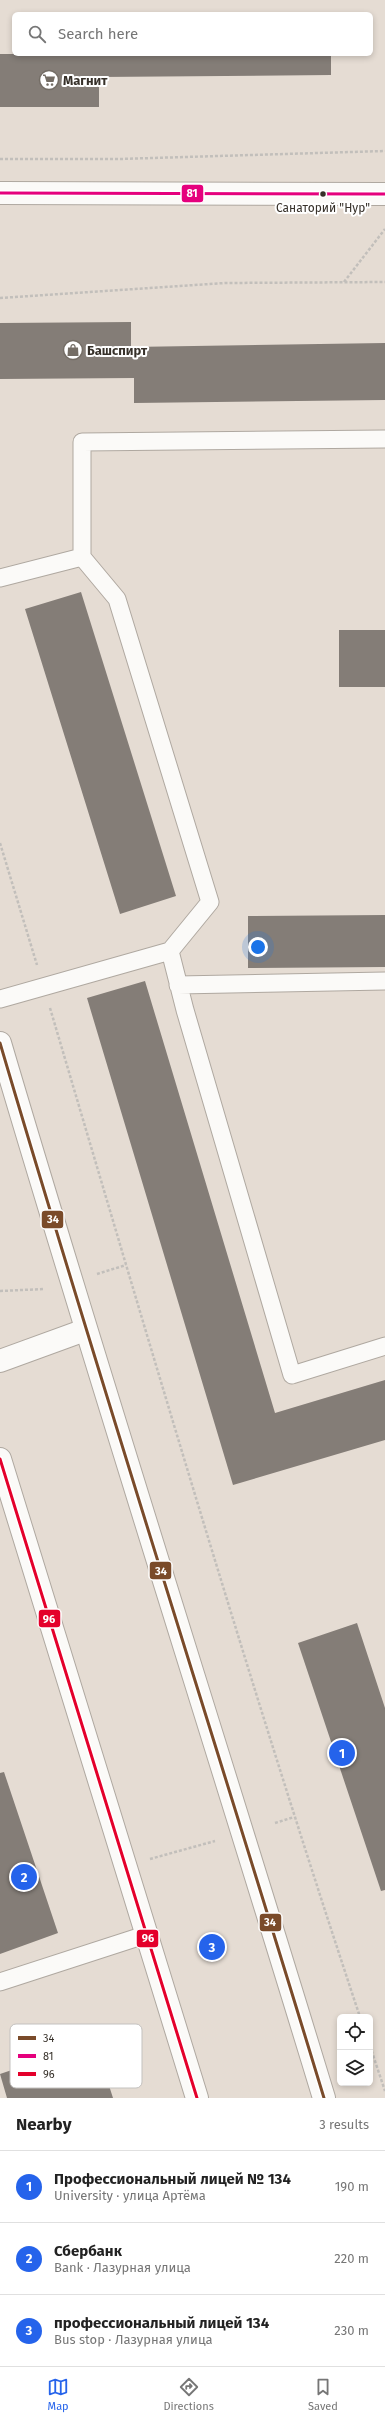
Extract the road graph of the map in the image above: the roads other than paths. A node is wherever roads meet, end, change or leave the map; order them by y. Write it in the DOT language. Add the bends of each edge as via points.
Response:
graph roads {
  1 [pos="0,193"];
  2 [pos="385,194"];
  3 [pos="385,439"];
  4 [pos="82,556"];
  5 [pos="0,578"];
  6 [pos="170,951"];
  7 [pos="385,981"];
  8 [pos="178,985"];
  9 [pos="0,999"];
  10 [pos="0,1043"];
  11 [pos="85,1330"];
  12 [pos="385,1346"];
  13 [pos="0,1361"];
  14 [pos="0,1459"];
  15 [pos="148,1934"];
  16 [pos="0,1982"];
  17 [pos="196,2098"];
  18 [pos="324,2098"];
  1 -- 2 [label="main road"];
  3 -- 4 [label="lane" via="82,442"];
  4 -- 5 [label="lane"];
  4 -- 6 [label="lane" via="117,599 210,902"];
  6 -- 8 [label="lane"];
  6 -- 9 [label="lane"];
  7 -- 8 [label="lane"];
  8 -- 12 [label="lane" via="292,1375"];
  10 -- 11 [label="main road"];
  11 -- 13 [label="main road"];
  11 -- 18 [label="main road"];
  14 -- 15 [label="main road"];
  15 -- 16 [label="lane"];
  15 -- 17 [label="main road"];
}
